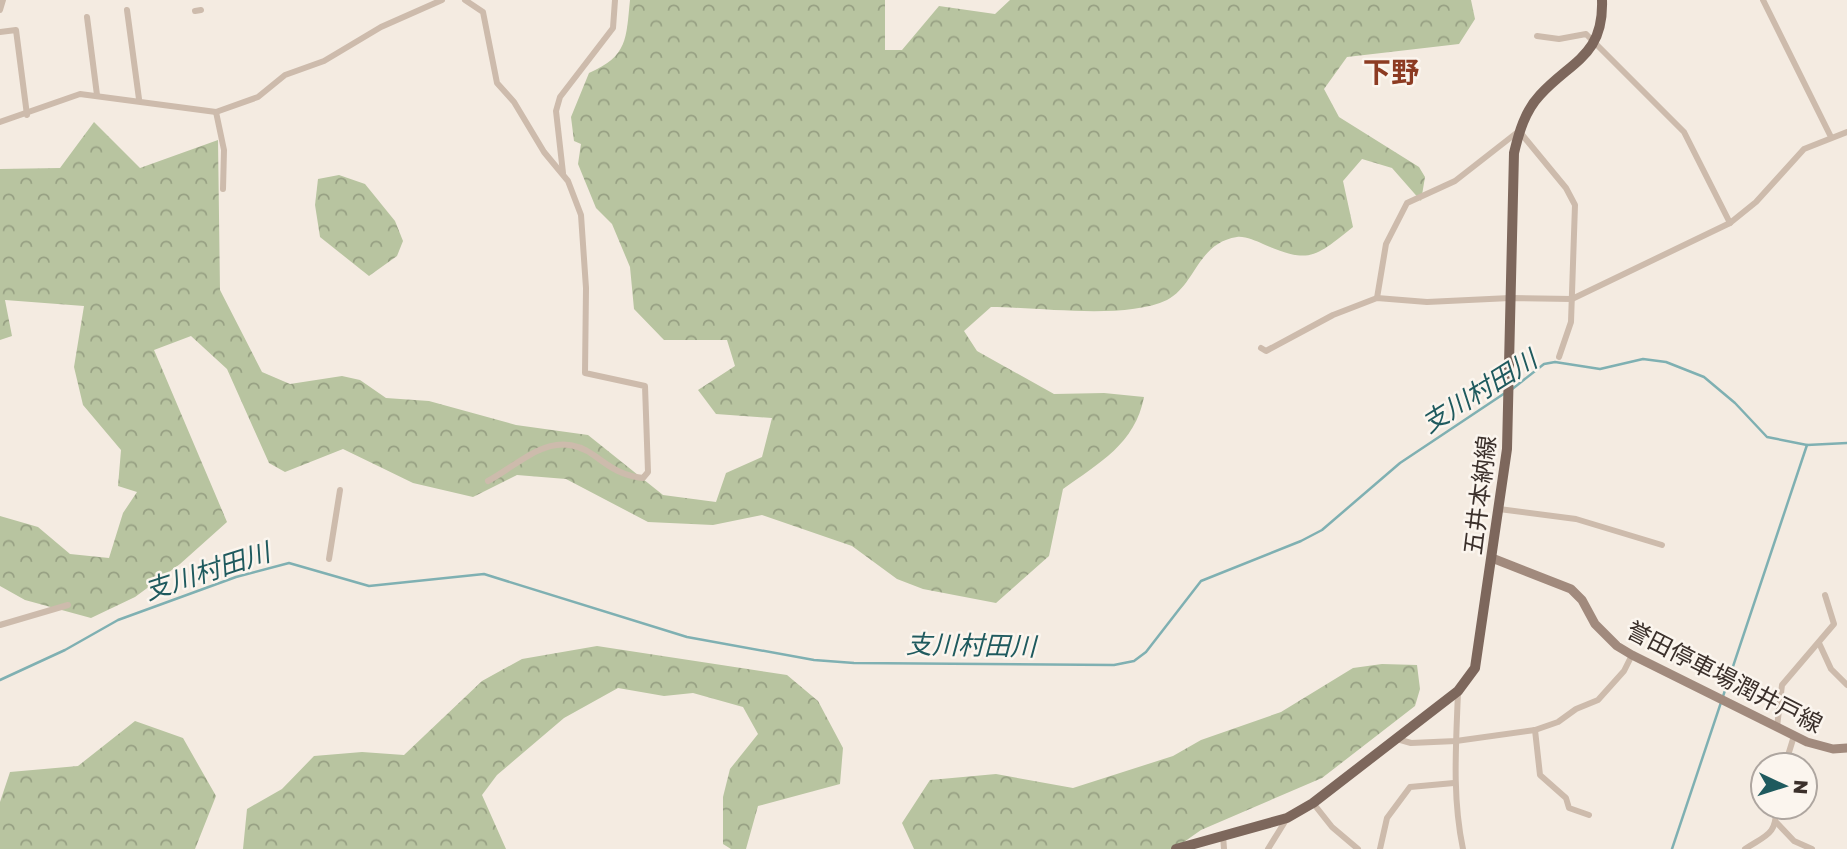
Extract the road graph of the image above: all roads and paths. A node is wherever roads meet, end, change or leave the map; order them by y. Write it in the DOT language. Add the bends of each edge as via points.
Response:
graph roads {
  1 [pos="2,0"];
  2 [pos="442,0"];
  3 [pos="465,0"];
  4 [pos="615,0"];
  5 [pos="1602,0"];
  6 [pos="1763,0"];
  7 [pos="0,10"];
  8 [pos="127,10"];
  9 [pos="88,17"];
  10 [pos="0,32"];
  11 [pos="1537,36"];
  12 [pos="1593,42"];
  13 [pos="97,95"];
  14 [pos="139,99"];
  15 [pos="216,113"];
  16 [pos="27,115"];
  17 [pos="0,122"];
  18 [pos="1519,131"];
  19 [pos="1847,132"];
  20 [pos="1832,137"];
  21 [pos="563,173"];
  22 [pos="223,189"];
  23 [pos="1730,223"];
  24 [pos="1377,298"];
  25 [pos="1510,298"];
  26 [pos="1572,299"];
  27 [pos="1261,348"];
  28 [pos="1559,357"];
  29 [pos="488,481"];
  30 [pos="340,490"];
  31 [pos="1499,509"];
  32 [pos="1662,545"];
  33 [pos="1492,558"];
  34 [pos="330,559"];
  35 [pos="1825,594"];
  36 [pos="68,605"];
  37 [pos="0,625"];
  38 [pos="1819,643"];
  39 [pos="1632,655"];
  40 [pos="1847,685"];
  41 [pos="1458,691"];
  42 [pos="1777,727"];
  43 [pos="1535,730"];
  44 [pos="1794,736"];
  45 [pos="1396,738"];
  46 [pos="1456,741"];
  47 [pos="1847,748"];
  48 [pos="1789,751"];
  49 [pos="1454,783"];
  50 [pos="1313,803"];
  51 [pos="1589,815"];
  52 [pos="1287,818"];
  53 [pos="1777,823"];
  54 [pos="1223,835"];
  55 [pos="1176,849"];
  56 [pos="1224,849"];
  57 [pos="1268,849"];
  58 [pos="1358,849"];
  59 [pos="1380,849"];
  60 [pos="1464,849"];
  61 [pos="1745,849"];
  62 [pos="1812,849"];
  1 -- 7 [label="street"];
  2 -- 15 [label="street" via="381,27 324,61 285,75 258,97"];
  3 -- 21 [label="street" via="483,12 497,83"];
  4 -- 21 [label="street" via="613,28 560,97 556,111"];
  5 -- 12 [label="main road, 五井本納線"];
  6 -- 20 [label="street"];
  8 -- 14 [label="street"];
  9 -- 13 [label="street"];
  10 -- 16 [label="street" via="16,30"];
  11 -- 12 [label="street" via="1559,39 1586,34"];
  12 -- 18 [label="main road, 五井本納線" via="1580,62 1541,93"];
  12 -- 23 [label="street" via="1684,132"];
  13 -- 14 [label="street"];
  13 -- 16 [label="street" via="80,93"];
  14 -- 15 [label="street"];
  15 -- 22 [label="street" via="224,150"];
  16 -- 17 [label="street"];
  18 -- 24 [label="street" via="1455,181 1408,203 1387,244"];
  18 -- 25 [label="main road, 五井本納線" via="1512,166"];
  18 -- 26 [label="street" via="1575,205"];
  19 -- 20 [label="street"];
  20 -- 23 [label="street" via="1804,149 1756,202"];
  21 -- 29 [label="street" via="581,215 585,373 645,386 648,472 643,478 629,477 571,443 547,446"];
  23 -- 26 [label="street"];
  24 -- 25 [label="street" via="1427,302"];
  24 -- 27 [label="street" via="1266,351"];
  25 -- 26 [label="street"];
  25 -- 31 [label="main road, 五井本納線" via="1508,436"];
  26 -- 28 [label="street" via="1569,334"];
  30 -- 34 [label="street"];
  31 -- 32 [label="street" via="1576,519"];
  31 -- 33 [label="main road, 五井本納線"];
  33 -- 39 [label="main road, 誉田停車場潤井戸線" via="1571,589 1595,624"];
  33 -- 41 [label="main road, 五井本納線" via="1478,659"];
  35 -- 38 [label="street" via="1834,624"];
  36 -- 37 [label="street"];
  38 -- 40 [label="street" via="1831,670"];
  38 -- 42 [label="street" via="1782,685"];
  39 -- 42 [label="main road, 誉田停車場潤井戸線"];
  39 -- 43 [label="street" via="1598,700"];
  41 -- 45 [label="main road, 五井本納線"];
  41 -- 46 [label="street"];
  42 -- 44 [label="main road, 誉田停車場潤井戸線"];
  43 -- 46 [label="street"];
  43 -- 51 [label="street" via="1540,775 1566,797 1569,808"];
  44 -- 47 [label="main road, 誉田停車場潤井戸線" via="1816,746"];
  44 -- 48 [label="street"];
  45 -- 46 [label="street" via="1411,743"];
  45 -- 50 [label="main road, 五井本納線"];
  46 -- 49 [label="street"];
  49 -- 59 [label="street" via="1410,787 1387,818"];
  49 -- 60 [label="street"];
  50 -- 52 [label="main road, 五井本納線"];
  50 -- 58 [label="street"];
  52 -- 54 [label="main road, 五井本納線"];
  52 -- 57 [label="street"];
  53 -- 61 [label="street" via="1772,832"];
  53 -- 62 [label="street" via="1794,841"];
  54 -- 55 [label="main road, 五井本納線"];
  54 -- 56 [label="street"];
}
